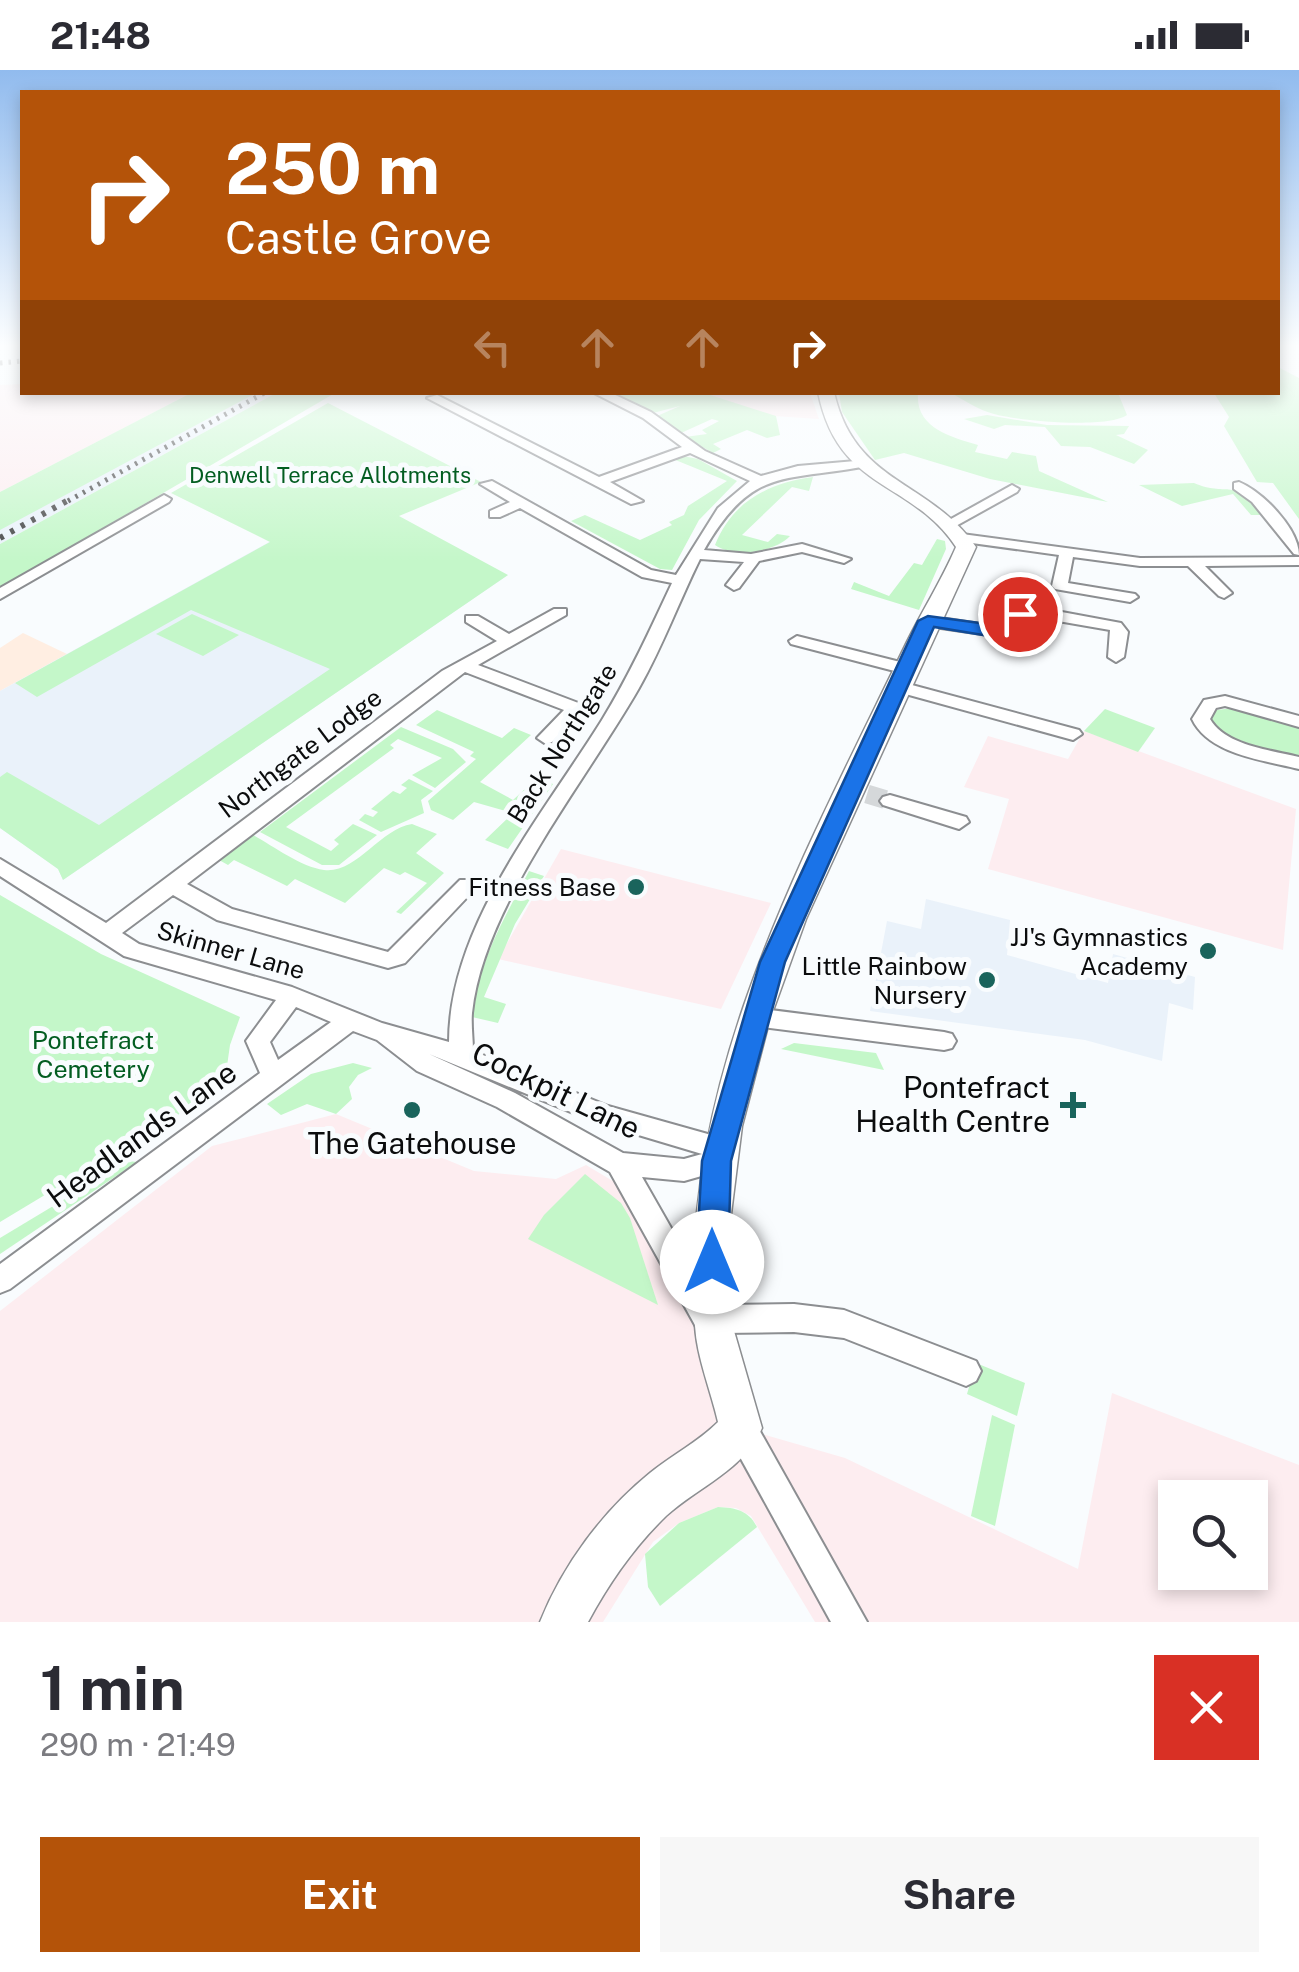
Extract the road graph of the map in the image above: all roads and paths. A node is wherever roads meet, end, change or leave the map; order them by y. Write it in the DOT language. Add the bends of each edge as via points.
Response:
graph roads {
  1 [pos="471,417"];
  2 [pos="651,417"];
  3 [pos="833,417"];
  4 [pos="690,448"];
  5 [pos="862,464"];
  6 [pos="759,480"];
  7 [pos="598,482"];
  8 [pos="487,484"];
  9 [pos="1238,486"];
  10 [pos="1012,490"];
  11 [pos="164,499"];
  12 [pos="636,501"];
  13 [pos="520,502"];
  14 [pos="495,514"];
  15 [pos="956,531"];
  16 [pos="1299,551"];
  17 [pos="1067,552"];
  18 [pos="696,554"];
  19 [pos="751,558"];
  20 [pos="844,558"];
  21 [pos="1299,561"];
  22 [pos="1194,564"];
  23 [pos="684,580"];
  24 [pos="734,585"];
  25 [pos="1224,593"];
  26 [pos="0,594"];
  27 [pos="1130,598"];
  28 [pos="560,612"];
  29 [pos="472,619"];
  30 [pos="928,621"];
  31 [pos="505,640"];
  32 [pos="796,641"];
  33 [pos="1116,657"];
  34 [pos="462,666"];
  35 [pos="902,677"];
  36 [pos="1299,722"];
  37 [pos="1073,734"];
  38 [pos="546,738"];
  39 [pos="1299,764"];
  40 [pos="890,801"];
  41 [pos="959,822"];
  42 [pos="0,866"];
  43 [pos="172,885"];
  44 [pos="466,885"];
  45 [pos="105,935"];
  46 [pos="292,996"];
  47 [pos="755,1017"];
  48 [pos="349,1020"];
  49 [pos="378,1031"];
  50 [pos="944,1041"];
  51 [pos="461,1057"];
  52 [pos="275,1079"];
  53 [pos="718,1155"];
  54 [pos="619,1164"];
  55 [pos="0,1280"];
  56 [pos="716,1327"];
  57 [pos="966,1371"];
  58 [pos="741,1428"];
  59 [pos="563,1622"];
  60 [pos="850,1622"];
  1 -- 7 [label="street"];
  2 -- 4 [label="street"];
  3 -- 5 [label="street"];
  4 -- 6 [label="street"];
  4 -- 7 [label="street"];
  5 -- 6 [label="street"];
  5 -- 15 [label="street"];
  6 -- 18 [label="street, Back Northgate" via="735,497"];
  7 -- 12 [label="street"];
  8 -- 13 [label="street"];
  9 -- 16 [label="street"];
  10 -- 15 [label="street"];
  11 -- 26 [label="street"];
  13 -- 14 [label="street"];
  13 -- 23 [label="street" via="647,574"];
  15 -- 17 [label="street"];
  15 -- 30 [label="street" via="964,554"];
  17 -- 22 [label="street"];
  17 -- 27 [label="street" via="1060,586"];
  18 -- 19 [label="street"];
  18 -- 23 [label="street, Back Northgate"];
  19 -- 20 [label="street" via="802,548"];
  19 -- 24 [label="street"];
  21 -- 22 [label="street"];
  22 -- 25 [label="street"];
  23 -- 51 [label="street, Back Northgate" via="622,703 530,845 464,993"];
  28 -- 31 [label="street, Northgate Lodge"];
  29 -- 31 [label="street"];
  30 -- 33 [label="street" via="989,630 1035,612 1115,626"];
  30 -- 35 [label="street"];
  31 -- 34 [label="street, Northgate Lodge"];
  32 -- 35 [label="street"];
  34 -- 38 [label="street" via="575,708"];
  34 -- 43 [label="street, Northgate Lodge"];
  35 -- 37 [label="street"];
  35 -- 47 [label="street" via="858,792 803,888"];
  36 -- 39 [label="street" via="1226,701 1210,704 1201,718 1217,738"];
  40 -- 41 [label="street"];
  42 -- 45 [label="street, Skinner Lane"];
  43 -- 44 [label="street" via="225,915 388,960"];
  43 -- 45 [label="street, Northgate Lodge"];
  45 -- 46 [label="street, Skinner Lane" via="186,969"];
  46 -- 48 [label="street, Skinner Lane"];
  46 -- 52 [label="street, Headlands Lane" via="258,1040"];
  47 -- 50 [label="street"];
  47 -- 53 [label="street"];
  48 -- 49 [label="street, Skinner Lane"];
  48 -- 52 [label="street, Headlands Lane"];
  49 -- 51 [label="street, Skinner Lane"];
  49 -- 54 [label="street, Cockpit Lane" via="425,1064 506,1100"];
  51 -- 53 [label="street, Cockpit Lane"];
  52 -- 55 [label="street, Headlands Lane"];
  53 -- 54 [label="street, Cockpit Lane" via="684,1170"];
  53 -- 56 [label="street" via="711,1240"];
  54 -- 56 [label="street"];
  56 -- 57 [label="street" via="794,1318 844,1324"];
  56 -- 58 [label="street"];
  58 -- 59 [label="street" via="713,1458 641,1509 602,1552"];
  58 -- 60 [label="street"];
}
